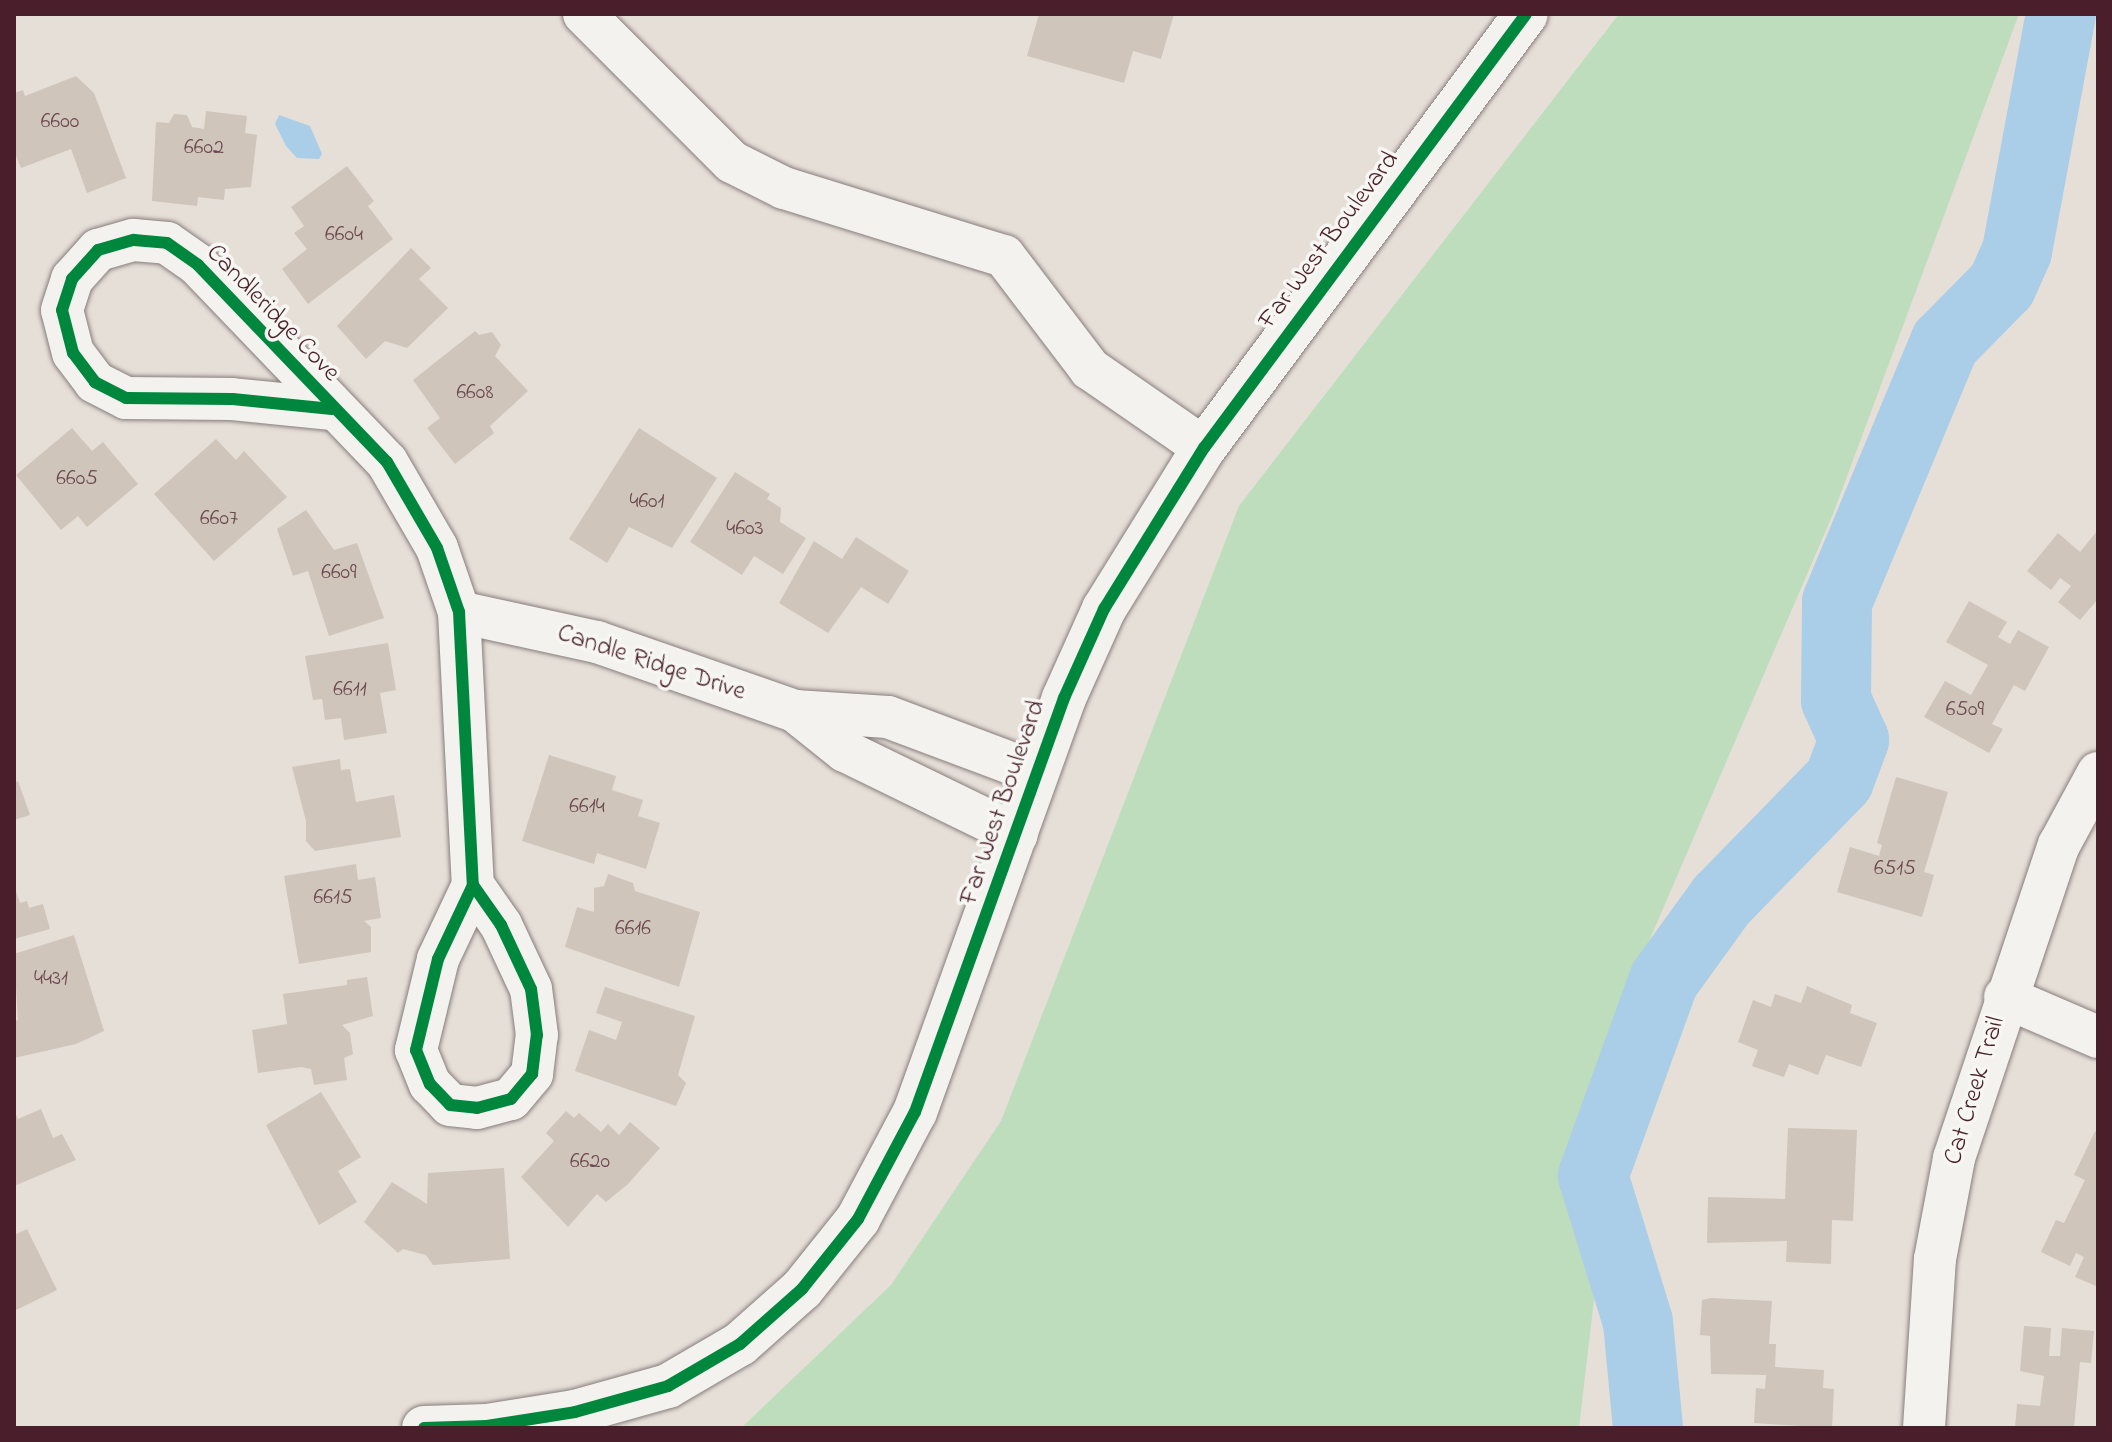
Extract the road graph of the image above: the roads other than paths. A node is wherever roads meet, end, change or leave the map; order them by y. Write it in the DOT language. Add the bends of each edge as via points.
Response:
graph roads {
  1 [pos="584,14"];
  2 [pos="1526,14"];
  3 [pos="332,409"];
  4 [pos="1204,448"];
  5 [pos="459,612"];
  6 [pos="795,711"];
  7 [pos="1037,773"];
  8 [pos="2098,773"];
  9 [pos="1017,835"];
  10 [pos="473,885"];
  11 [pos="2005,997"];
  12 [pos="2098,1037"];
  13 [pos="424,1428"];
  14 [pos="1924,1428"];
  1 -- 4 [label="street" via="732,162 784,188 1004,256 1090,369"];
  2 -- 4 [label="street, Far West Boulevard"];
  3 -- 3 [label="street, Candleridge Cove" via="198,265 167,243 134,240 98,250 72,279 62,310 73,353 95,382 126,398 232,399"];
  3 -- 5 [label="street, Candleridge Cove" via="387,462 437,548"];
  4 -- 7 [label="street, Far West Boulevard" via="1104,609"];
  5 -- 6 [label="street, Candle Ridge Drive" via="597,642"];
  5 -- 10 [label="street, Candleridge Cove"];
  6 -- 7 [label="street, Candle Ridge Drive" via="888,717"];
  6 -- 9 [label="street, Candle Ridge Drive" via="845,751"];
  7 -- 9 [label="street, Far West Boulevard"];
  8 -- 11 [label="street, Cat Creek Trail" via="2059,845"];
  9 -- 13 [label="street, Far West Boulevard" via="915,1112 858,1219 802,1289 740,1344 668,1386 575,1412 487,1426"];
  10 -- 10 [label="street, Candleridge Cove" via="501,925 531,989 537,1035 532,1074 511,1099 477,1108 450,1105 430,1084 416,1050 438,959"];
  11 -- 12 [label="street"];
  11 -- 14 [label="street, Cat Creek Trail" via="1954,1158 1935,1259"];
}
